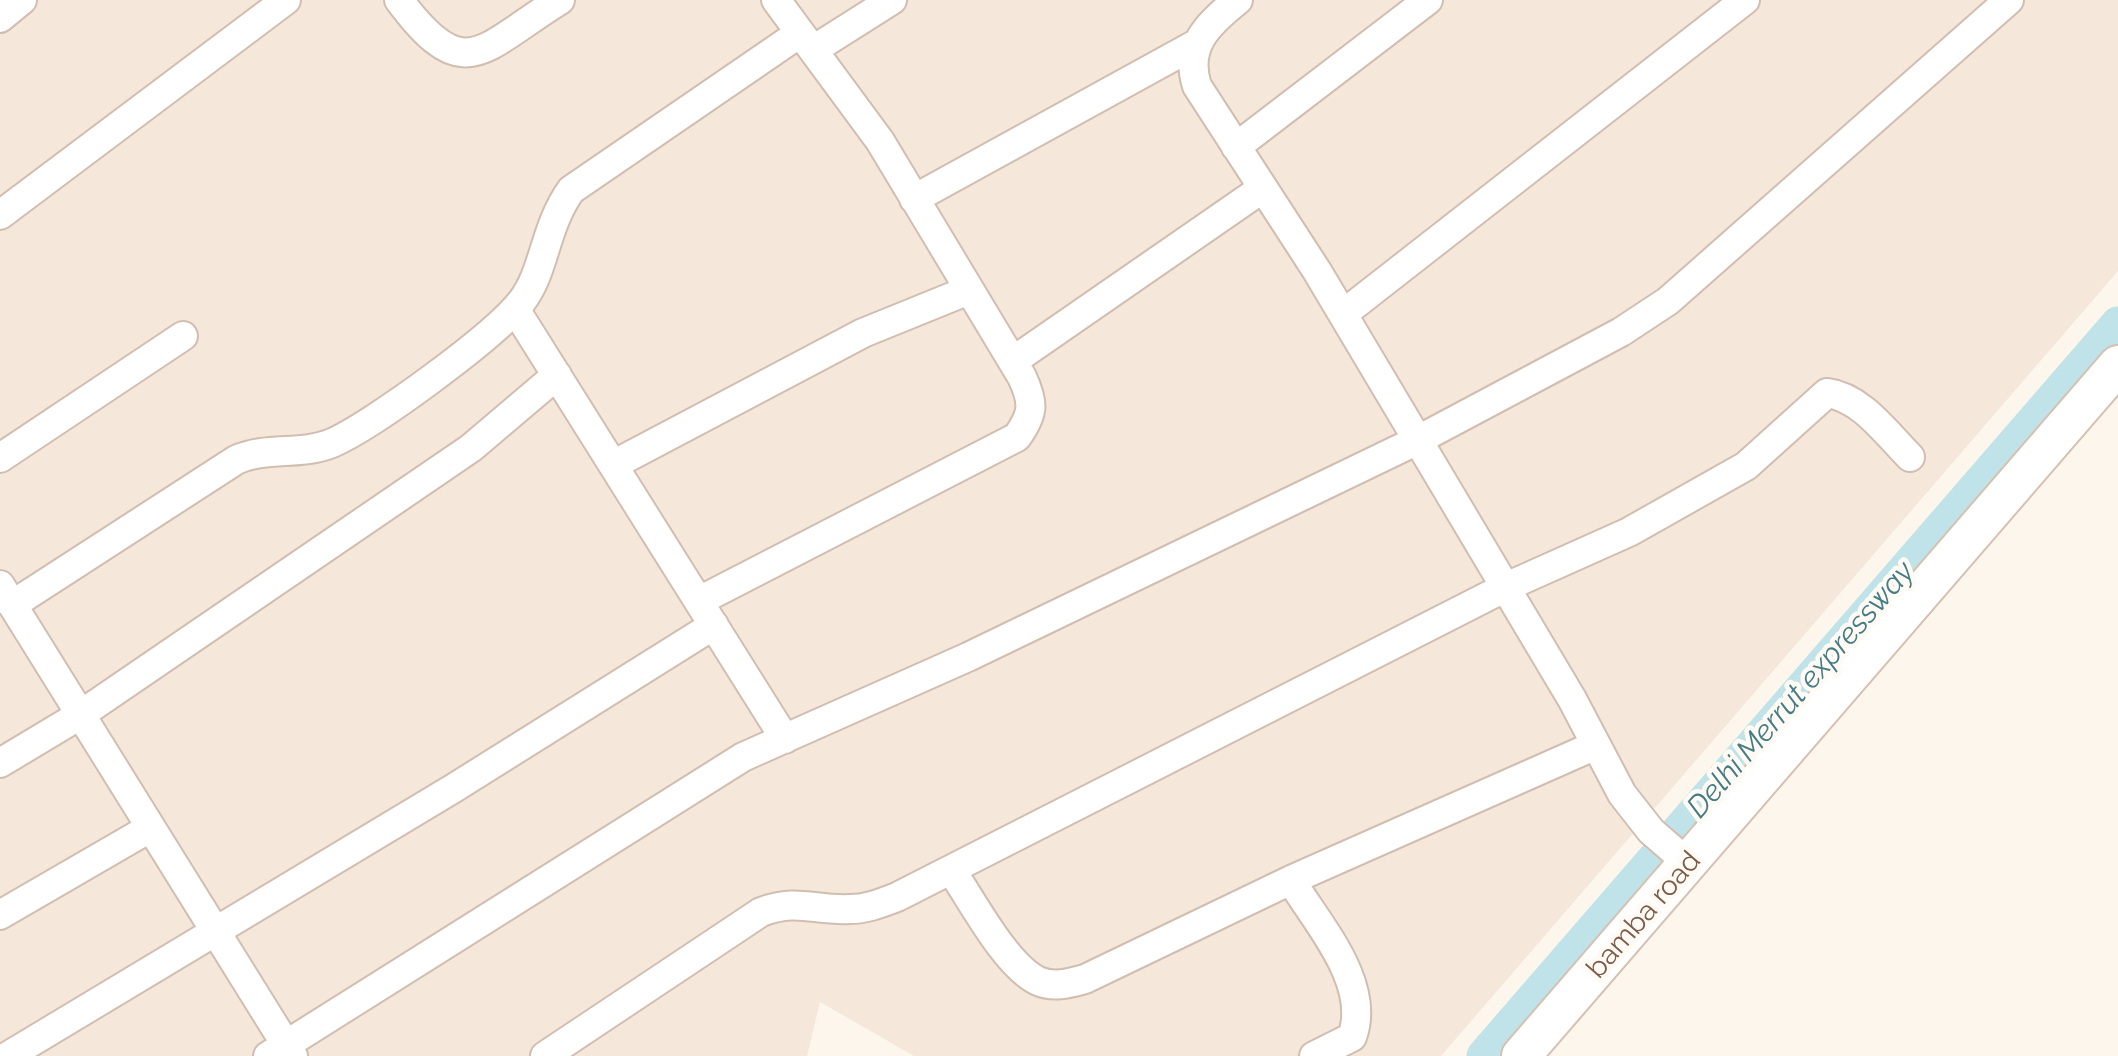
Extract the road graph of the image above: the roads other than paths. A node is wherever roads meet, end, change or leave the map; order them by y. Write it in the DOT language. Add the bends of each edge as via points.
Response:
graph roads {
  1 [pos="22,0"];
  2 [pos="286,0"];
  3 [pos="399,0"];
  4 [pos="560,0"];
  5 [pos="776,0"];
  6 [pos="892,0"];
  7 [pos="1238,0"];
  8 [pos="1428,0"];
  9 [pos="1744,0"];
  10 [pos="2010,0"];
  11 [pos="0,18"];
  12 [pos="807,41"];
  13 [pos="1196,44"];
  14 [pos="1236,147"];
  15 [pos="1263,188"];
  16 [pos="914,198"];
  17 [pos="0,215"];
  18 [pos="969,290"];
  19 [pos="514,309"];
  20 [pos="1343,314"];
  21 [pos="183,336"];
  22 [pos="1013,362"];
  23 [pos="2118,366"];
  24 [pos="556,376"];
  25 [pos="1418,440"];
  26 [pos="0,458"];
  27 [pos="1910,458"];
  28 [pos="613,465"];
  29 [pos="1506,587"];
  30 [pos="6,595"];
  31 [pos="700,600"];
  32 [pos="714,625"];
  33 [pos="80,715"];
  34 [pos="785,739"];
  35 [pos="1596,745"];
  36 [pos="0,763"];
  37 [pos="150,828"];
  38 [pos="1683,860"];
  39 [pos="951,870"];
  40 [pos="1291,880"];
  41 [pos="0,914"];
  42 [pos="215,932"];
  43 [pos="283,1052"];
  44 [pos="8,1056"];
  45 [pos="545,1056"];
  46 [pos="1314,1056"];
  47 [pos="1521,1056"];
  1 -- 11 [label="street"];
  2 -- 17 [label="street"];
  3 -- 4 [label="street" via="440,47 458,56 477,52"];
  5 -- 12 [label="street"];
  6 -- 12 [label="street"];
  7 -- 13 [label="street"];
  8 -- 14 [label="street"];
  9 -- 20 [label="street"];
  10 -- 25 [label="street" via="1668,302"];
  12 -- 16 [label="street"];
  12 -- 19 [label="street" via="571,190 554,214 536,275"];
  13 -- 14 [label="street" via="1190,64 1196,86"];
  13 -- 16 [label="street"];
  14 -- 15 [label="street"];
  15 -- 20 [label="street"];
  15 -- 22 [label="street"];
  16 -- 18 [label="street"];
  18 -- 22 [label="street"];
  18 -- 28 [label="street" via="863,333"];
  19 -- 24 [label="street"];
  19 -- 30 [label="street" via="400,400 334,442 257,451 236,460"];
  20 -- 25 [label="street"];
  21 -- 26 [label="street"];
  22 -- 31 [label="street" via="1033,401 1017,437"];
  23 -- 38 [label="street, bamba road"];
  24 -- 28 [label="street"];
  24 -- 33 [label="street" via="471,448"];
  25 -- 29 [label="street"];
  25 -- 34 [label="street"];
  27 -- 29 [label="street" via="1858,406 1827,394 1727,478 1629,532"];
  28 -- 31 [label="street"];
  29 -- 35 [label="street"];
  29 -- 39 [label="street"];
  30 -- 33 [label="street"];
  31 -- 32 [label="street"];
  32 -- 34 [label="street"];
  32 -- 42 [label="street"];
  33 -- 36 [label="street"];
  33 -- 37 [label="street"];
  34 -- 43 [label="street" via="611,837"];
  35 -- 38 [label="street" via="1622,794"];
  35 -- 40 [label="street"];
  37 -- 41 [label="street"];
  37 -- 42 [label="street"];
  38 -- 47 [label="street, bamba road"];
  39 -- 40 [label="street" via="1011,958 1038,981 1060,986"];
  39 -- 45 [label="street" via="868,908 786,902 761,912"];
  40 -- 46 [label="street" via="1350,977 1357,1002 1352,1037"];
  42 -- 43 [label="street"];
  42 -- 44 [label="street"];
}
